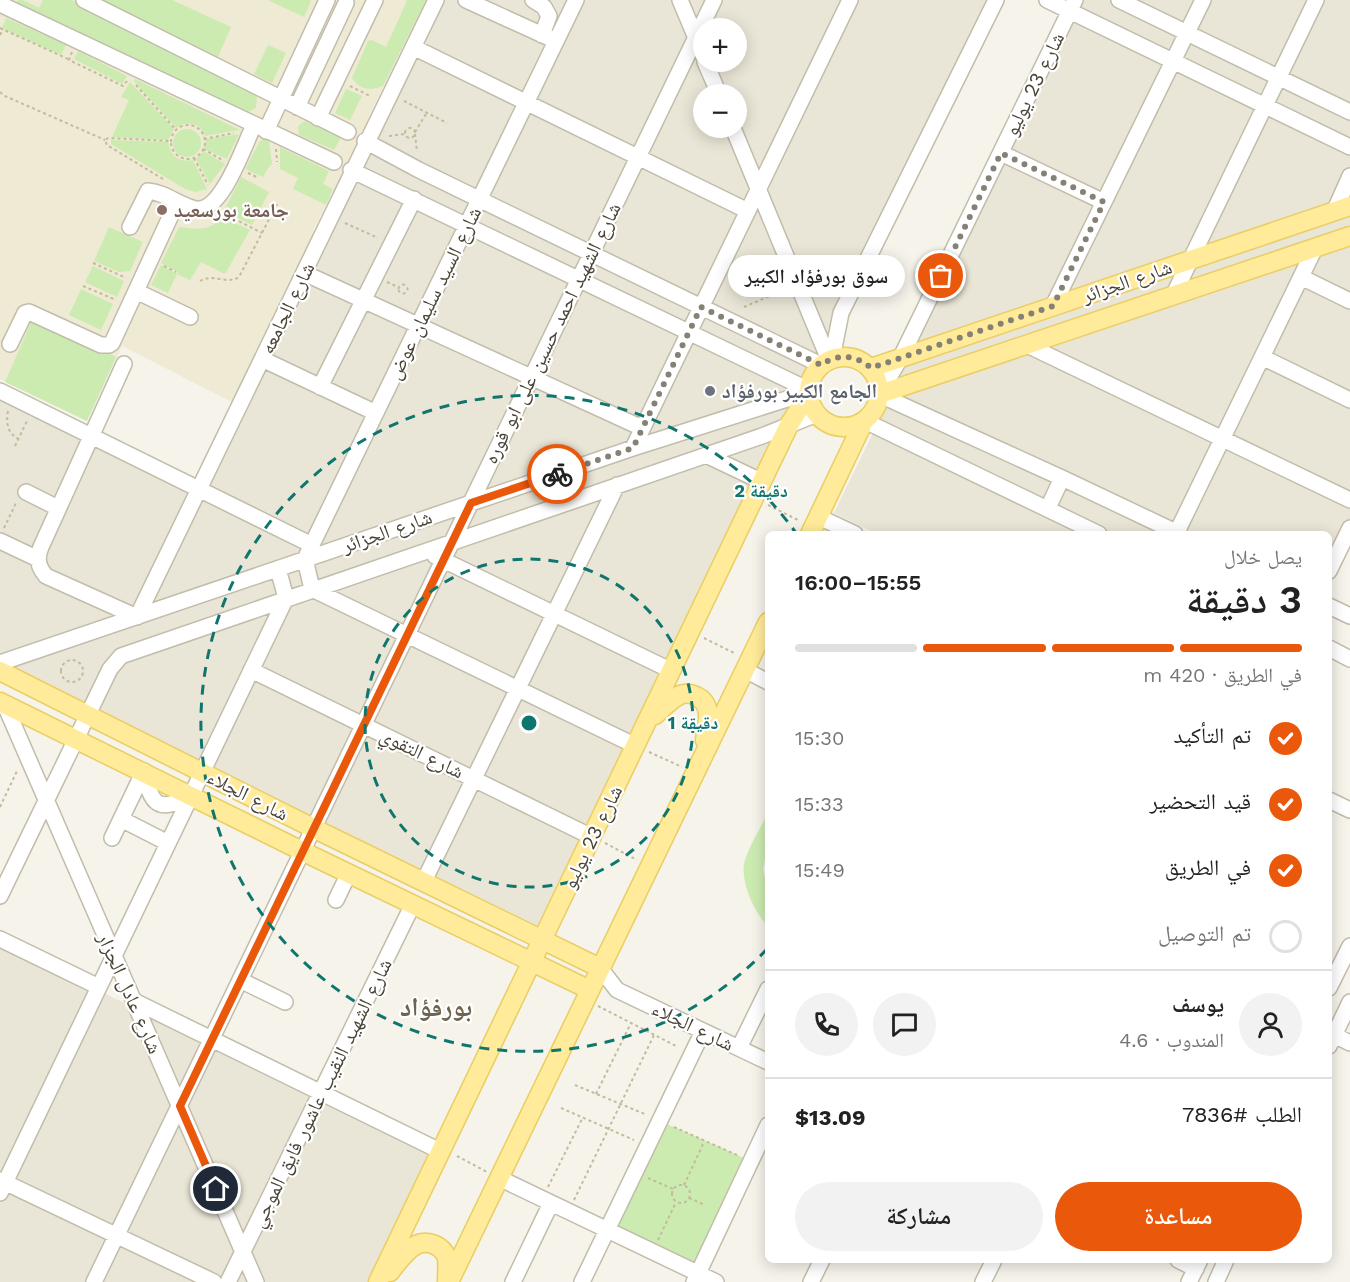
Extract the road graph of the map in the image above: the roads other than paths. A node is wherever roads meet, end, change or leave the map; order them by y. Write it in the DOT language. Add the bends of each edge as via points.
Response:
graph roads {
  1 [pos="84,0"];
  2 [pos="327,0"];
  3 [pos="436,0"];
  4 [pos="466,0"];
  5 [pos="533,0"];
  6 [pos="576,0"];
  7 [pos="680,0"];
  8 [pos="714,0"];
  9 [pos="850,0"];
  10 [pos="996,0"];
  11 [pos="1047,0"];
  12 [pos="1119,0"];
  13 [pos="1203,0"];
  14 [pos="1316,0"];
  15 [pos="342,2"];
  16 [pos="2,5"];
  17 [pos="1072,5"];
  18 [pos="372,7"];
  19 [pos="705,18"];
  20 [pos="693,33"];
  21 [pos="1187,33"];
  22 [pos="549,38"];
  23 [pos="693,42"];
  24 [pos="413,47"];
  25 [pos="1173,61"];
  26 [pos="1279,78"];
  27 [pos="281,99"];
  28 [pos="526,102"];
  29 [pos="1265,105"];
  30 [pos="297,107"];
  31 [pos="1350,112"];
  32 [pos="318,118"];
  33 [pos="258,129"];
  34 [pos="348,132"];
  35 [pos="737,138"];
  36 [pos="366,142"];
  37 [pos="1350,147"];
  38 [pos="1001,153"];
  39 [pos="637,157"];
  40 [pos="334,162"];
  41 [pos="353,170"];
  42 [pos="1350,176"];
  43 [pos="758,189"];
  44 [pos="414,199"];
  45 [pos="479,199"];
  46 [pos="177,202"];
  47 [pos="1104,202"];
  48 [pos="1342,209"];
  49 [pos="748,211"];
  50 [pos="467,225"];
  51 [pos="130,226"];
  52 [pos="1350,236"];
  53 [pos="1315,248"];
  54 [pos="590,253"];
  55 [pos="1190,260"];
  56 [pos="304,273"];
  57 [pos="1301,277"];
  58 [pos="578,278"];
  59 [pos="138,287"];
  60 [pos="1174,294"];
  61 [pos="363,300"];
  62 [pos="1350,301"];
  63 [pos="1053,306"];
  64 [pos="701,307"];
  65 [pos="190,317"];
  66 [pos="418,326"];
  67 [pos="689,332"];
  68 [pos="10,344"];
  69 [pos="1027,345"];
  70 [pos="901,357"];
  71 [pos="1262,357"];
  72 [pos="262,359"];
  73 [pos="827,361"];
  74 [pos="124,364"];
  75 [pos="871,368"];
  76 [pos="531,377"];
  77 [pos="320,387"];
  78 [pos="809,392"];
  79 [pos="6,394"];
  80 [pos="880,394"];
  81 [pos="1350,400"];
  82 [pos="376,413"];
  83 [pos="817,414"];
  84 [pos="865,421"];
  85 [pos="789,425"];
  86 [pos="642,428"];
  87 [pos="91,436"];
  88 [pos="1222,439"];
  89 [pos="633,448"];
  90 [pos="706,455"];
  91 [pos="1062,478"];
  92 [pos="763,482"];
  93 [pos="617,485"];
  94 [pos="199,489"];
  95 [pos="26,492"];
  96 [pos="1350,500"];
  97 [pos="471,503"];
  98 [pos="58,508"];
  99 [pos="1048,508"];
  100 [pos="814,526"];
  101 [pos="1350,528"];
  102 [pos="840,531"];
  103 [pos="1093,531"];
  104 [pos="1171,531"];
  105 [pos="1178,531"];
  106 [pos="0,541"];
  107 [pos="452,542"];
  108 [pos="312,545"];
  109 [pos="425,551"];
  110 [pos="38,559"];
  111 [pos="305,559"];
  112 [pos="443,560"];
  113 [pos="1332,565"];
  114 [pos="278,569"];
  115 [pos="312,589"];
  116 [pos="286,598"];
  117 [pos="1332,607"];
  118 [pos="554,614"];
  119 [pos="1350,616"];
  120 [pos="137,617"];
  121 [pos="765,628"];
  122 [pos="407,635"];
  123 [pos="1332,650"];
  124 [pos="1350,659"];
  125 [pos="0,663"];
  126 [pos="747,665"];
  127 [pos="251,670"];
  128 [pos="672,671"];
  129 [pos="0,672"];
  130 [pos="765,680"];
  131 [pos="518,689"];
  132 [pos="2,703"];
  133 [pos="88,715"];
  134 [pos="648,720"];
  135 [pos="363,725"];
  136 [pos="77,739"];
  137 [pos="636,746"];
  138 [pos="703,757"];
  139 [pos="144,771"];
  140 [pos="202,771"];
  141 [pos="474,779"];
  142 [pos="191,795"];
  143 [pos="46,801"];
  144 [pos="1332,801"];
  145 [pos="1350,810"];
  146 [pos="121,819"];
  147 [pos="313,828"];
  148 [pos="592,837"];
  149 [pos="112,838"];
  150 [pos="168,843"];
  151 [pos="302,851"];
  152 [pos="349,873"];
  153 [pos="424,881"];
  154 [pos="2,888"];
  155 [pos="336,900"];
  156 [pos="413,904"];
  157 [pos="0,939"];
  158 [pos="542,940"];
  159 [pos="1350,947"];
  160 [pos="114,956"];
  161 [pos="532,962"];
  162 [pos="600,968"];
  163 [pos="240,980"];
  164 [pos="1332,982"];
  165 [pos="99,987"];
  166 [pos="617,990"];
  167 [pos="588,995"];
  168 [pos="765,995"];
  169 [pos="134,1001"];
  170 [pos="285,1002"];
  171 [pos="1350,1002"];
  172 [pos="703,1031"];
  173 [pos="1332,1038"];
  174 [pos="211,1039"];
  175 [pos="1332,1040"];
  176 [pos="1350,1043"];
  177 [pos="739,1048"];
  178 [pos="765,1061"];
  179 [pos="321,1093"];
  180 [pos="180,1106"];
  181 [pos="765,1131"];
  182 [pos="440,1150"];
  183 [pos="499,1178"];
  184 [pos="2,1185"];
  185 [pos="546,1201"];
  186 [pos="607,1230"];
  187 [pos="117,1235"];
  188 [pos="243,1252"];
  189 [pos="821,1263"];
  190 [pos="992,1263"];
  191 [pos="1225,1263"];
  192 [pos="696,1278"];
  193 [pos="1219,1281"];
  194 [pos="94,1282"];
  195 [pos="214,1282"];
  196 [pos="228,1282"];
  197 [pos="256,1282"];
  198 [pos="379,1282"];
  199 [pos="448,1282"];
  200 [pos="513,1282"];
  201 [pos="582,1282"];
  202 [pos="716,1282"];
  203 [pos="812,1282"];
  204 [pos="983,1282"];
  1 -- 27 [label="street"];
  2 -- 27 [label="street"];
  3 -- 24 [label="street, شارع الجامعه"];
  4 -- 22 [label="street"];
  5 -- 22 [label="street" via="549,16"];
  6 -- 22 [label="street, شارع السيد سليمان عوض"];
  7 -- 20 [label="street"];
  8 -- 19 [label="street, شارع الشهيد احمد حسين على ابو قوره"];
  9 -- 43 [label="street"];
  10 -- 73 [label="street" via="841,313"];
  11 -- 17 [label="street"];
  12 -- 21 [label="street"];
  13 -- 21 [label="street"];
  14 -- 26 [label="street"];
  15 -- 18 [label="street"];
  15 -- 30 [label="street"];
  16 -- 33 [label="street"];
  17 -- 25 [label="street"];
  17 -- 38 [label="street, شارع 23 يوليو"];
  18 -- 32 [label="street"];
  21 -- 25 [label="street"];
  21 -- 26 [label="street"];
  22 -- 28 [label="street, شارع السيد سليمان عوض"];
  23 -- 39 [label="street, شارع الشهيد احمد حسين على ابو قوره"];
  24 -- 28 [label="street"];
  24 -- 36 [label="street, شارع الجامعه"];
  25 -- 29 [label="street"];
  25 -- 47 [label="street"];
  26 -- 29 [label="street"];
  26 -- 31 [label="street"];
  27 -- 30 [label="street"];
  27 -- 33 [label="street"];
  28 -- 39 [label="street"];
  28 -- 45 [label="street, شارع السيد سليمان عوض"];
  29 -- 37 [label="street"];
  29 -- 55 [label="street"];
  30 -- 32 [label="street"];
  32 -- 34 [label="street"];
  33 -- 40 [label="street"];
  33 -- 46 [label="street" via="210,206 195,209"];
  35 -- 43 [label="street"];
  36 -- 41 [label="street, شارع الجامعه"];
  36 -- 45 [label="street"];
  38 -- 47 [label="street"];
  38 -- 70 [label="street, شارع 23 يوليو"];
  39 -- 49 [label="street"];
  39 -- 54 [label="street, شارع الشهيد احمد حسين على ابو قوره"];
  41 -- 44 [label="street"];
  41 -- 56 [label="street, شارع الجامعه"];
  42 -- 48 [label="street"];
  43 -- 49 [label="street"];
  43 -- 73 [label="street"];
  44 -- 50 [label="street"];
  44 -- 61 [label="street"];
  45 -- 50 [label="street, شارع السيد سليمان عوض"];
  45 -- 54 [label="street"];
  46 -- 51 [label="street" via="152,191 146,193"];
  46 -- 59 [label="street"];
  47 -- 63 [label="street"];
  48 -- 55 [label="main road, شارع الجزائر"];
  49 -- 64 [label="street"];
  50 -- 58 [label="street"];
  50 -- 66 [label="street, شارع السيد سليمان عوض"];
  52 -- 53 [label="main road, شارع الجزائر"];
  53 -- 57 [label="street"];
  53 -- 60 [label="main road, شارع الجزائر"];
  54 -- 58 [label="street, شارع الشهيد احمد حسين على ابو قوره"];
  54 -- 64 [label="street"];
  55 -- 60 [label="street"];
  55 -- 63 [label="main road, شارع الجزائر"];
  56 -- 61 [label="street"];
  56 -- 72 [label="street, شارع الجامعه"];
  57 -- 62 [label="street"];
  57 -- 71 [label="street"];
  58 -- 67 [label="street"];
  58 -- 76 [label="street, شارع الشهيد احمد حسين على ابو قوره"];
  59 -- 65 [label="street"];
  59 -- 68 [label="street" via="109,345 101,345 29,312"];
  60 -- 69 [label="main road, شارع الجزائر"];
  61 -- 66 [label="street"];
  61 -- 77 [label="street"];
  63 -- 70 [label="main road, شارع الجزائر"];
  64 -- 67 [label="street"];
  64 -- 73 [label="street"];
  66 -- 76 [label="street"];
  66 -- 82 [label="street, شارع السيد سليمان عوض"];
  67 -- 78 [label="street"];
  67 -- 86 [label="street"];
  69 -- 80 [label="main road, شارع الجزائر"];
  69 -- 88 [label="street"];
  70 -- 75 [label="main road, شارع الجزائر"];
  70 -- 80 [label="street, شارع 23 يوليو"];
  71 -- 81 [label="street"];
  71 -- 88 [label="street"];
  72 -- 77 [label="street"];
  72 -- 94 [label="street, شارع الجامعه"];
  73 -- 75 [label="main road" via="840,356 857,358"];
  73 -- 78 [label="main road" via="813,376"];
  74 -- 87 [label="street"];
  75 -- 80 [label="main road" via="878,379"];
  76 -- 86 [label="street"];
  76 -- 97 [label="street, شارع الشهيد احمد حسين على ابو قوره"];
  77 -- 82 [label="street"];
  78 -- 83 [label="main road"];
  78 -- 85 [label="main road, شارع 23 يوليو"];
  78 -- 89 [label="street, شارع الجزائر"];
  79 -- 87 [label="street"];
  80 -- 84 [label="main road"];
  80 -- 91 [label="street"];
  82 -- 108 [label="street, شارع السيد سليمان عوض"];
  83 -- 84 [label="main road" via="839,427"];
  83 -- 85 [label="street, شارع الجزائر"];
  84 -- 99 [label="street"];
  84 -- 100 [label="main road"];
  85 -- 90 [label="street, شارع الجزائر"];
  85 -- 92 [label="main road, شارع 23 يوليو"];
  86 -- 89 [label="street"];
  87 -- 94 [label="street"];
  87 -- 98 [label="street"];
  88 -- 96 [label="street"];
  88 -- 105 [label="street"];
  89 -- 97 [label="street, شارع الجزائر"];
  90 -- 92 [label="street"];
  90 -- 93 [label="street, شارع الجزائر"];
  91 -- 99 [label="street"];
  91 -- 104 [label="street"];
  92 -- 128 [label="main road, شارع 23 يوليو"];
  93 -- 107 [label="street, شارع الجزائر"];
  93 -- 118 [label="street"];
  94 -- 108 [label="street"];
  94 -- 120 [label="street, شارع الجامعه"];
  95 -- 98 [label="street"];
  97 -- 107 [label="street, شارع الشهيد احمد حسين على ابو قوره"];
  97 -- 111 [label="street, شارع الجزائر"];
  98 -- 110 [label="street"];
  99 -- 103 [label="street"];
  100 -- 102 [label="street"];
  101 -- 113 [label="street"];
  106 -- 110 [label="street"];
  107 -- 109 [label="street, شارع الجزائر"];
  107 -- 112 [label="street, شارع الشهيد احمد حسين على ابو قوره"];
  108 -- 111 [label="street, شارع السيد سليمان عوض"];
  109 -- 112 [label="street"];
  109 -- 115 [label="street, شارع الجزائر"];
  110 -- 120 [label="street" via="46,576"];
  111 -- 114 [label="street, شارع الجزائر"];
  111 -- 115 [label="street"];
  112 -- 118 [label="street"];
  112 -- 122 [label="street, شارع الشهيد احمد حسين على ابو قوره"];
  114 -- 116 [label="street"];
  114 -- 120 [label="street, شارع الجزائر"];
  115 -- 116 [label="street, شارع الجزائر"];
  115 -- 122 [label="street"];
  116 -- 127 [label="street"];
  116 -- 133 [label="street, شارع الجزائر" via="121,656 113,664"];
  117 -- 119 [label="street"];
  118 -- 128 [label="street"];
  118 -- 131 [label="street"];
  120 -- 125 [label="street, شارع الجزائر"];
  121 -- 126 [label="main road"];
  122 -- 131 [label="street"];
  122 -- 135 [label="street, شارع الشهيد احمد حسين على ابو قوره"];
  123 -- 124 [label="street"];
  126 -- 130 [label="street"];
  126 -- 138 [label="main road"];
  127 -- 135 [label="street, شارع التقوي"];
  127 -- 140 [label="street"];
  128 -- 134 [label="main road, شارع 23 يوليو"];
  129 -- 133 [label="main road, شارع الجلاء"];
  131 -- 137 [label="street"];
  131 -- 141 [label="street"];
  132 -- 136 [label="main road, شارع الجلاء"];
  132 -- 143 [label="street, شارع عادل الجزار"];
  133 -- 136 [label="street, شارع الجزائر"];
  133 -- 140 [label="main road, شارع الجلاء"];
  134 -- 137 [label="main road, شارع 23 يوليو"];
  134 -- 138 [label="main road" via="682,694 701,699 709,716"];
  135 -- 141 [label="street, شارع التقوي"];
  135 -- 147 [label="street, شارع الشهيد احمد حسين على ابو قوره"];
  136 -- 139 [label="main road, شارع الجلاء"];
  136 -- 143 [label="street"];
  137 -- 148 [label="main road, شارع 23 يوليو"];
  138 -- 162 [label="main road"];
  139 -- 142 [label="main road, شارع الجلاء"];
  139 -- 146 [label="street"];
  140 -- 142 [label="street"];
  140 -- 147 [label="main road, شارع الجلاء"];
  141 -- 148 [label="street, شارع التقوي"];
  141 -- 153 [label="street"];
  142 -- 150 [label="street"];
  142 -- 151 [label="main road, شارع الجلاء"];
  143 -- 154 [label="street"];
  143 -- 160 [label="street, شارع عادل الجزار"];
  144 -- 145 [label="street"];
  146 -- 149 [label="street"];
  146 -- 150 [label="street"];
  147 -- 151 [label="street, شارع الشهيد احمد حسين على ابو قوره"];
  147 -- 153 [label="main road, شارع الجلاء"];
  148 -- 158 [label="main road, شارع 23 يوليو"];
  150 -- 160 [label="street"];
  151 -- 152 [label="main road, شارع الجلاء"];
  151 -- 163 [label="street, شارع الشهيد احمد حسين على ابو قوره"];
  152 -- 155 [label="street"];
  152 -- 156 [label="main road, شارع الجلاء"];
  153 -- 158 [label="main road, شارع الجلاء"];
  156 -- 161 [label="main road, شارع الجلاء"];
  156 -- 179 [label="street, شارع الشهيد النقيب عاشور فايق الموجي"];
  157 -- 165 [label="street"];
  158 -- 161 [label="main road, شارع 23 يوليو"];
  158 -- 162 [label="main road, شارع الجلاء"];
  159 -- 164 [label="street"];
  160 -- 165 [label="street"];
  160 -- 169 [label="street, شارع عادل الجزار"];
  161 -- 167 [label="main road, شارع الجلاء"];
  161 -- 182 [label="main road, شارع 23 يوليو"];
  162 -- 166 [label="street, شارع الجلاء"];
  162 -- 167 [label="main road"];
  163 -- 170 [label="street"];
  163 -- 174 [label="street, شارع الشهيد احمد حسين على ابو قوره"];
  165 -- 184 [label="street"];
  166 -- 167 [label="street, شارع الجلاء"];
  166 -- 172 [label="street, شارع الجلاء"];
  167 -- 183 [label="main road"];
  168 -- 177 [label="street"];
  169 -- 174 [label="street"];
  169 -- 180 [label="street, شارع عادل الجزار"];
  171 -- 173 [label="street"];
  172 -- 177 [label="street, شارع الجلاء"];
  172 -- 186 [label="street"];
  174 -- 179 [label="street"];
  174 -- 180 [label="street, شارع الشهيد احمد حسين على ابو قوره"];
  175 -- 176 [label="street"];
  177 -- 178 [label="street, شارع الجلاء"];
  179 -- 182 [label="street"];
  179 -- 188 [label="street, شارع الشهيد النقيب عاشور فايق الموجي"];
  180 -- 187 [label="street, شارع الشهيد احمد حسين على ابو قوره"];
  180 -- 188 [label="street, شارع عادل الجزار"];
  181 -- 192 [label="street"];
  182 -- 198 [label="main road, شارع 23 يوليو"];
  183 -- 185 [label="street"];
  183 -- 199 [label="main road"];
  184 -- 187 [label="street"];
  185 -- 186 [label="street"];
  185 -- 200 [label="street"];
  186 -- 192 [label="street"];
  186 -- 201 [label="street"];
  187 -- 194 [label="street, شارع الشهيد احمد حسين على ابو قوره"];
  187 -- 195 [label="street"];
  188 -- 196 [label="street, شارع الشهيد النقيب عاشور فايق الموجي"];
  188 -- 197 [label="street, شارع عادل الجزار"];
  189 -- 203 [label="street"];
  190 -- 204 [label="street"];
  191 -- 193 [label="street"];
  192 -- 202 [label="street"];
  198 -- 199 [label="main road" via="410,1249 428,1242 445,1254"];
}
